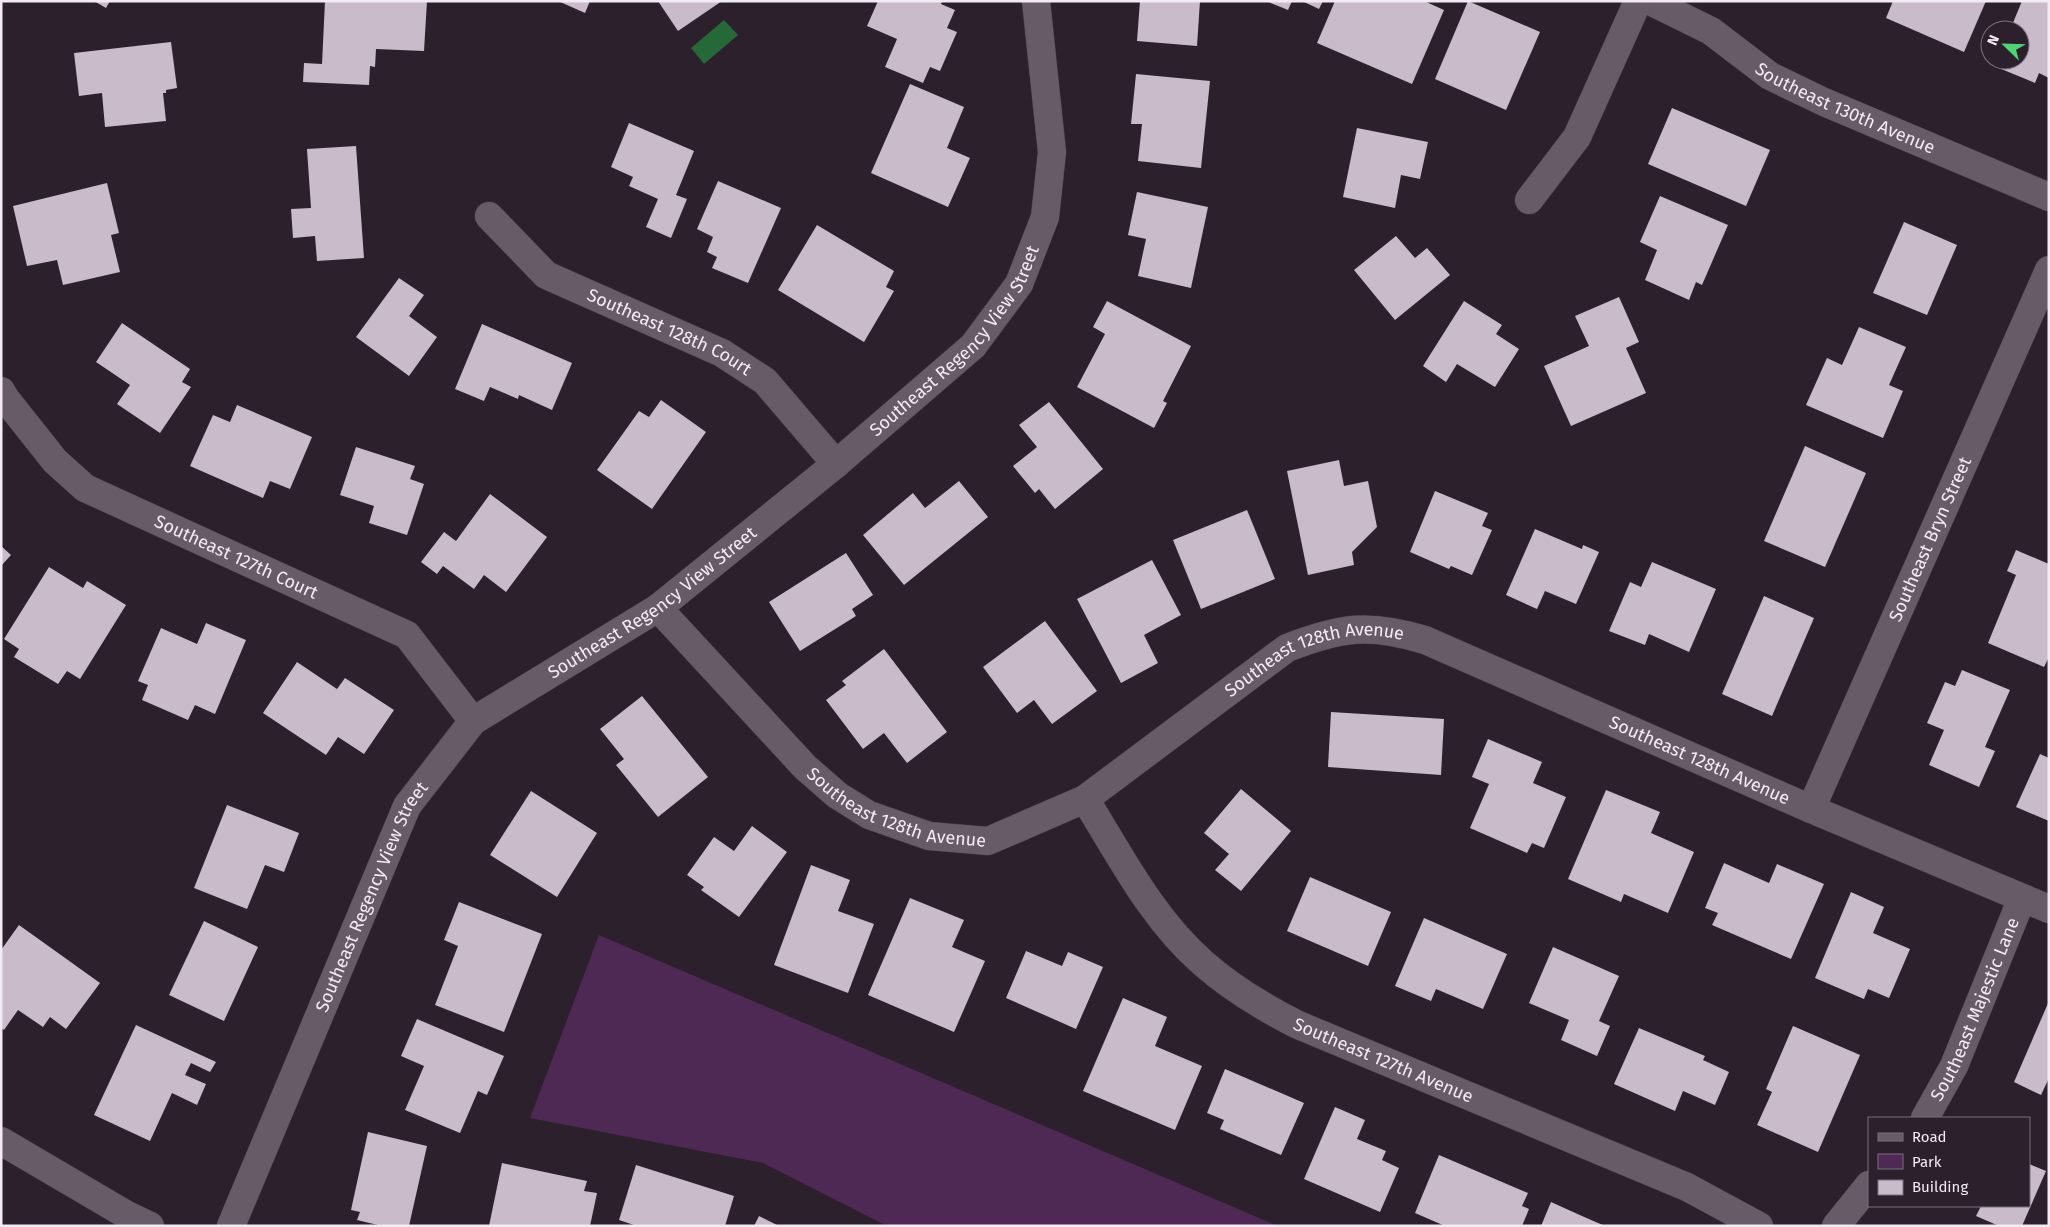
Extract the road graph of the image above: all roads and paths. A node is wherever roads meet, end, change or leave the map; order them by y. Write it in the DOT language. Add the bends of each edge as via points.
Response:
graph roads {
  1 [pos="1036,1"];
  2 [pos="1638,1"];
  3 [pos="1650,1"];
  4 [pos="2049,198"];
  5 [pos="1529,200"];
  6 [pos="489,216"];
  7 [pos="2049,270"];
  8 [pos="1,390"];
  9 [pos="836,464"];
  10 [pos="658,608"];
  11 [pos="473,721"];
  12 [pos="1085,799"];
  13 [pos="1811,809"];
  14 [pos="2022,898"];
  15 [pos="2049,909"];
  16 [pos="1926,1117"];
  17 [pos="1,1141"];
  18 [pos="1868,1186"];
  19 [pos="150,1226"];
  20 [pos="231,1226"];
  21 [pos="1758,1226"];
  22 [pos="1836,1226"];
  1 -- 9 [label="street, Southeast Regency View Street" via="1052,152 1045,217 1019,284 973,346"];
  2 -- 5 [label="street" via="1577,137"];
  3 -- 4 [label="street, Southeast 130th Avenue" via="1711,31 1770,76"];
  6 -- 9 [label="street, Southeast 128th Court" via="546,275 722,353 765,381"];
  7 -- 13 [label="street, Southeast Bryn Street"];
  8 -- 11 [label="street, Southeast 127th Court" via="55,461 85,488 407,635"];
  9 -- 10 [label="street, Southeast Regency View Street"];
  10 -- 11 [label="street, Southeast Regency View Street"];
  10 -- 12 [label="street, Southeast 128th Avenue" via="805,767 837,795 870,815 929,836 988,840"];
  11 -- 20 [label="street, Southeast Regency View Street" via="407,806"];
  12 -- 13 [label="street, Southeast 128th Avenue" via="1287,648 1324,634 1365,628 1396,631 1425,640"];
  12 -- 21 [label="street, Southeast 127th Avenue" via="1159,917 1201,962 1252,1001 1296,1024 1687,1187"];
  13 -- 14 [label="street, Southeast 128th Avenue"];
  14 -- 15 [label="street, Southeast 128th Avenue"];
  14 -- 16 [label="street, Southeast Majestic Lane" via="1954,1066"];
  17 -- 19 [label="street"];
  18 -- 22 [label="street"];
}
